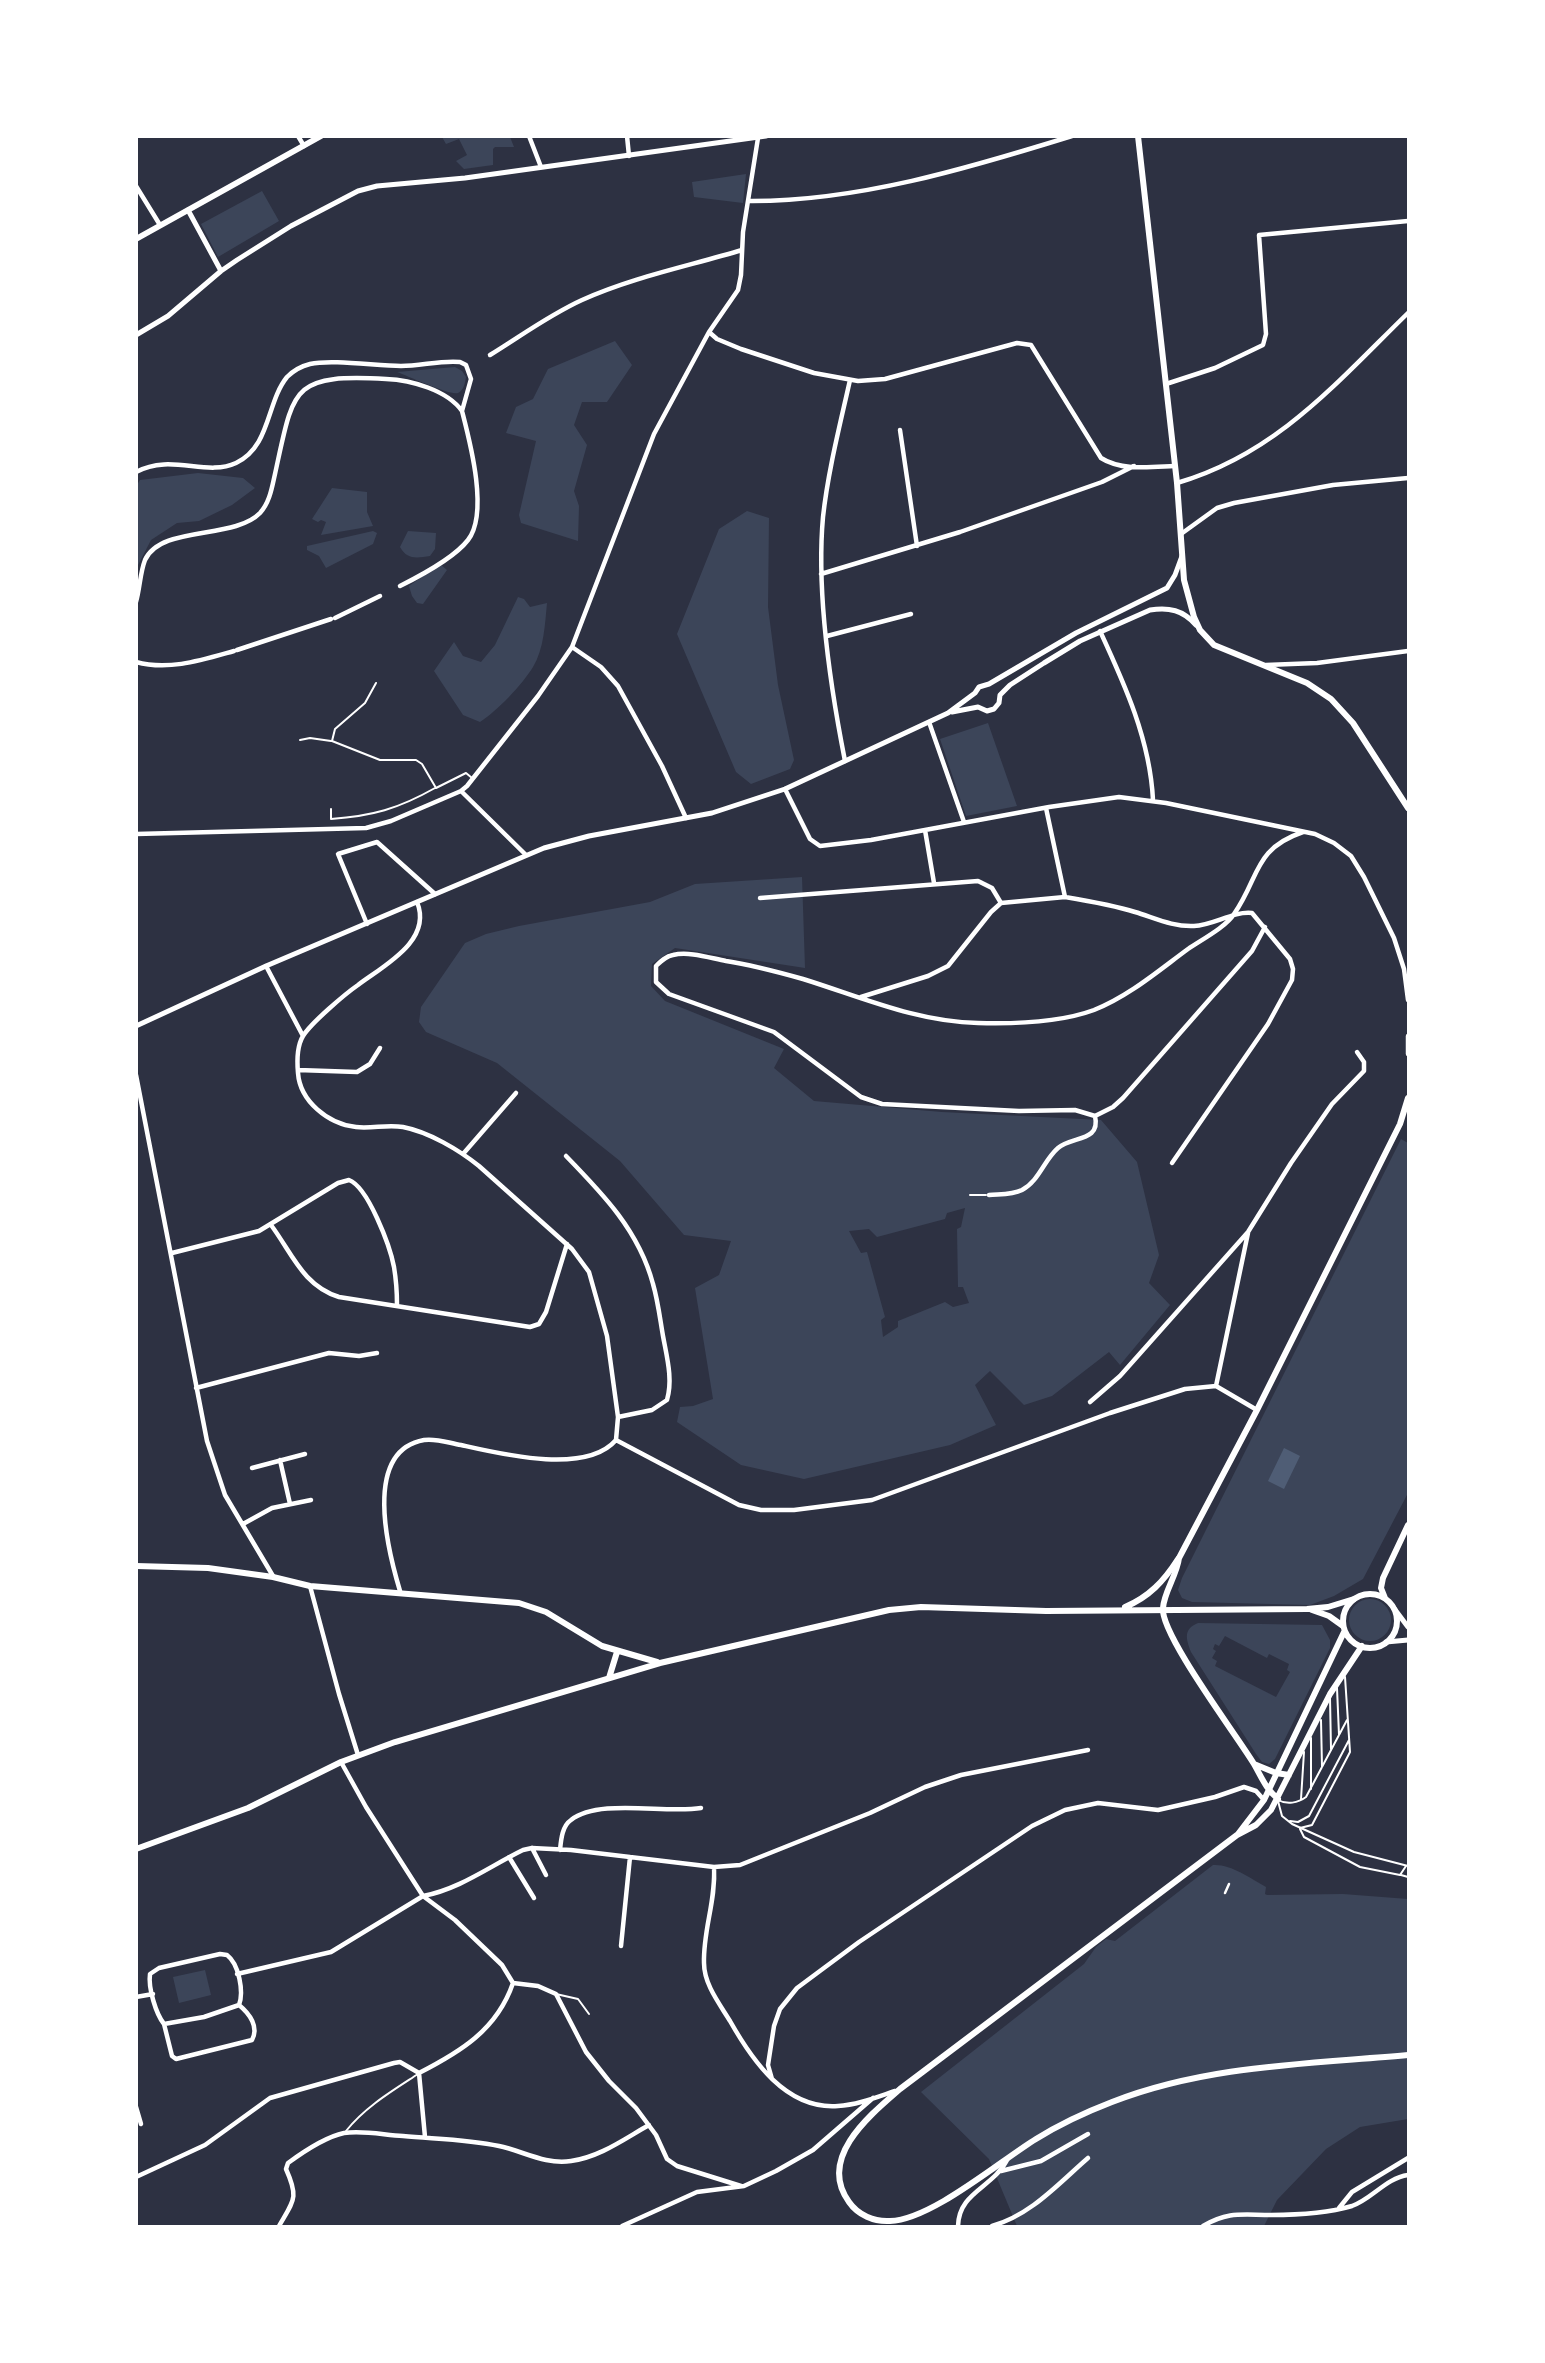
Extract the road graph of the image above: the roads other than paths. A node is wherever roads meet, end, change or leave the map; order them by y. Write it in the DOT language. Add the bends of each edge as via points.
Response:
graph roads {
  1 [pos="298,136"];
  2 [pos="321,136"];
  3 [pos="529,136"];
  4 [pos="627,136"];
  5 [pos="766,136"];
  6 [pos="1072,136"];
  7 [pos="1138,136"];
  8 [pos="758,138"];
  9 [pos="303,146"];
  10 [pos="629,156"];
  11 [pos="541,167"];
  12 [pos="136,186"];
  13 [pos="748,201"];
  14 [pos="188,210"];
  15 [pos="1409,220"];
  16 [pos="160,225"];
  17 [pos="136,239"];
  18 [pos="742,250"];
  19 [pos="221,271"];
  20 [pos="1409,313"];
  21 [pos="709,332"];
  22 [pos="136,335"];
  23 [pos="490,355"];
  24 [pos="850,380"];
  25 [pos="1164,385"];
  26 [pos="462,411"];
  27 [pos="901,430"];
  28 [pos="1111,464"];
  29 [pos="1135,466"];
  30 [pos="1174,466"];
  31 [pos="136,472"];
  32 [pos="1114,477"];
  33 [pos="1409,478"];
  34 [pos="1177,482"];
  35 [pos="1181,534"];
  36 [pos="917,546"];
  37 [pos="1182,553"];
  38 [pos="821,574"];
  39 [pos="400,586"];
  40 [pos="380,596"];
  41 [pos="136,602"];
  42 [pos="911,614"];
  43 [pos="1200,630"];
  44 [pos="1100,631"];
  45 [pos="827,636"];
  46 [pos="572,647"];
  47 [pos="1409,651"];
  48 [pos="136,662"];
  49 [pos="1262,665"];
  50 [pos="376,683"];
  51 [pos="989,684"];
  52 [pos="975,693"];
  53 [pos="1000,695"];
  54 [pos="978,707"];
  55 [pos="948,713"];
  56 [pos="929,722"];
  57 [pos="300,740"];
  58 [pos="332,741"];
  59 [pos="845,761"];
  60 [pos="473,779"];
  61 [pos="436,788"];
  62 [pos="785,789"];
  63 [pos="461,791"];
  64 [pos="1153,800"];
  65 [pos="1046,808"];
  66 [pos="1409,808"];
  67 [pos="331,809"];
  68 [pos="686,818"];
  69 [pos="964,822"];
  70 [pos="925,830"];
  71 [pos="1303,832"];
  72 [pos="136,834"];
  73 [pos="526,855"];
  74 [pos="934,883"];
  75 [pos="435,894"];
  76 [pos="1065,897"];
  77 [pos="761,898"];
  78 [pos="418,902"];
  79 [pos="1002,903"];
  80 [pos="1233,917"];
  81 [pos="367,924"];
  82 [pos="1265,927"];
  83 [pos="266,966"];
  84 [pos="859,998"];
  85 [pos="1409,1000"];
  86 [pos="136,1026"];
  87 [pos="303,1036"];
  88 [pos="1409,1036"];
  89 [pos="380,1048"];
  90 [pos="1357,1052"];
  91 [pos="1409,1054"];
  92 [pos="298,1070"];
  93 [pos="136,1075"];
  94 [pos="516,1093"];
  95 [pos="1409,1098"];
  96 [pos="1095,1116"];
  97 [pos="1400,1124"];
  98 [pos="1409,1128"];
  99 [pos="463,1154"];
  100 [pos="566,1156"];
  101 [pos="1172,1163"];
  102 [pos="970,1195"];
  103 [pos="989,1195"];
  104 [pos="271,1225"];
  105 [pos="1248,1232"];
  106 [pos="567,1244"];
  107 [pos="172,1253"];
  108 [pos="397,1305"];
  109 [pos="377,1353"];
  110 [pos="1216,1386"];
  111 [pos="196,1388"];
  112 [pos="1090,1402"];
  113 [pos="1257,1410"];
  114 [pos="618,1417"];
  115 [pos="617,1440"];
  116 [pos="305,1454"];
  117 [pos="280,1460"];
  118 [pos="252,1468"];
  119 [pos="311,1500"];
  120 [pos="290,1504"];
  121 [pos="243,1524"];
  122 [pos="1409,1525"];
  123 [pos="1179,1558"];
  124 [pos="136,1566"];
  125 [pos="273,1577"];
  126 [pos="310,1586"];
  127 [pos="400,1591"];
  128 [pos="1385,1598"];
  129 [pos="1354,1599"];
  130 [pos="1393,1607"];
  131 [pos="1162,1609"];
  132 [pos="1307,1609"];
  133 [pos="1119,1610"];
  134 [pos="1409,1627"];
  135 [pos="1344,1629"];
  136 [pos="1409,1640"];
  137 [pos="1386,1642"];
  138 [pos="1362,1646"];
  139 [pos="617,1652"];
  140 [pos="660,1663"];
  141 [pos="1344,1670"];
  142 [pos="609,1678"];
  143 [pos="1337,1682"];
  144 [pos="1330,1694"];
  145 [pos="1320,1712"];
  146 [pos="1347,1720"];
  147 [pos="1311,1730"];
  148 [pos="1339,1736"];
  149 [pos="1349,1739"];
  150 [pos="1304,1744"];
  151 [pos="1088,1750"];
  152 [pos="1331,1751"];
  153 [pos="358,1755"];
  154 [pos="341,1762"];
  155 [pos="1254,1764"];
  156 [pos="1322,1768"];
  157 [pos="1276,1773"];
  158 [pos="1289,1775"];
  159 [pos="1311,1790"];
  160 [pos="1268,1791"];
  161 [pos="1264,1800"];
  162 [pos="1278,1800"];
  163 [pos="1301,1801"];
  164 [pos="701,1808"];
  165 [pos="1287,1821"];
  166 [pos="1300,1828"];
  167 [pos="1237,1835"];
  168 [pos="532,1848"];
  169 [pos="136,1849"];
  170 [pos="560,1850"];
  171 [pos="509,1857"];
  172 [pos="630,1857"];
  173 [pos="1407,1866"];
  174 [pos="715,1867"];
  175 [pos="545,1875"];
  176 [pos="1400,1875"];
  177 [pos="1409,1877"];
  178 [pos="1229,1884"];
  179 [pos="1225,1893"];
  180 [pos="423,1896"];
  181 [pos="534,1898"];
  182 [pos="621,1946"];
  183 [pos="237,1973"];
  184 [pos="513,1983"];
  185 [pos="153,1994"];
  186 [pos="556,1994"];
  187 [pos="136,1997"];
  188 [pos="239,2005"];
  189 [pos="589,2014"];
  190 [pos="164,2025"];
  191 [pos="1409,2055"];
  192 [pos="419,2073"];
  193 [pos="772,2079"];
  194 [pos="900,2089"];
  195 [pos="874,2098"];
  196 [pos="136,2107"];
  197 [pos="141,2124"];
  198 [pos="649,2125"];
  199 [pos="344,2133"];
  200 [pos="1088,2134"];
  201 [pos="425,2137"];
  202 [pos="1008,2158"];
  203 [pos="1088,2158"];
  204 [pos="1409,2158"];
  205 [pos="1001,2171"];
  206 [pos="1409,2175"];
  207 [pos="136,2177"];
  208 [pos="741,2186"];
  209 [pos="1339,2208"];
  210 [pos="959,2226"];
  211 [pos="279,2227"];
  212 [pos="622,2227"];
  213 [pos="992,2227"];
  214 [pos="1203,2227"];
  1 -- 9 [label="street"];
  2 -- 9 [label="main road"];
  3 -- 11 [label="street"];
  4 -- 10 [label="street"];
  5 -- 8 [label="street"];
  6 -- 13 [label="street" via="978,165 893,184 826,196"];
  7 -- 25 [label="main road"];
  8 -- 10 [label="street"];
  8 -- 13 [label="street"];
  9 -- 14 [label="main road"];
  10 -- 11 [label="street"];
  11 -- 19 [label="street" via="358,191 291,226"];
  12 -- 16 [label="street"];
  13 -- 18 [label="street"];
  14 -- 16 [label="main road"];
  14 -- 19 [label="street"];
  15 -- 25 [label="street" via="1259,235 1263,345"];
  16 -- 17 [label="main road"];
  18 -- 21 [label="street" via="738,290"];
  18 -- 23 [label="street" via="636,279 583,299"];
  19 -- 22 [label="street" via="169,316"];
  20 -- 34 [label="street" via="1304,414 1248,452"];
  21 -- 24 [label="street" via="741,349"];
  21 -- 46 [label="street" via="644,458"];
  24 -- 28 [label="street" via="885,379 1025,343 1042,361 1101,458"];
  24 -- 38 [label="street" via="827,489"];
  25 -- 30 [label="main road"];
  26 -- 31 [label="street" via="471,379 460,362 310,364 288,376 256,447 235,463 220,467 156,464"];
  26 -- 39 [label="street" via="477,498 474,532 461,548"];
  26 -- 41 [label="street" via="449,399 401,379 346,377 309,386 293,403 273,485 261,511 241,524 153,550 146,559"];
  27 -- 36 [label="street"];
  28 -- 29 [label="street"];
  28 -- 32 [label="street"];
  29 -- 30 [label="street"];
  29 -- 32 [label="street"];
  30 -- 34 [label="main road"];
  32 -- 36 [label="street"];
  33 -- 35 [label="street" via="1333,485 1234,503 1217,508"];
  34 -- 35 [label="main road"];
  35 -- 37 [label="main road"];
  36 -- 38 [label="street"];
  37 -- 43 [label="main road" via="1190,606"];
  37 -- 51 [label="street" via="1167,587"];
  38 -- 45 [label="street"];
  40 -- 48 [label="street" via="333,618 193,663 158,666"];
  42 -- 45 [label="street"];
  43 -- 44 [label="street" via="1180,611 1162,608"];
  43 -- 49 [label="main road" via="1214,645"];
  44 -- 53 [label="street"];
  44 -- 64 [label="street" via="1139,725"];
  45 -- 59 [label="street"];
  46 -- 60 [label="street"];
  46 -- 68 [label="street" via="618,686"];
  47 -- 49 [label="street"];
  49 -- 66 [label="main road" via="1307,684 1341,709"];
  50 -- 58 [label="lane" via="365,702 335,729"];
  51 -- 52 [label="street"];
  51 -- 53 [label="street"];
  52 -- 54 [label="street"];
  52 -- 55 [label="street"];
  53 -- 54 [label="street" via="994,709"];
  54 -- 55 [label="street"];
  55 -- 56 [label="street"];
  56 -- 59 [label="street"];
  56 -- 69 [label="street"];
  57 -- 58 [label="lane"];
  58 -- 61 [label="lane" via="380,760 416,760"];
  59 -- 62 [label="street"];
  60 -- 61 [label="lane" via="466,773"];
  60 -- 63 [label="street"];
  61 -- 67 [label="lane" via="381,813 331,818"];
  62 -- 68 [label="street"];
  62 -- 70 [label="street" via="810,839 820,846"];
  63 -- 72 [label="street" via="366,828"];
  63 -- 73 [label="street"];
  64 -- 65 [label="street" via="1105,797"];
  64 -- 71 [label="street"];
  65 -- 69 [label="street"];
  65 -- 76 [label="street"];
  68 -- 73 [label="street" via="570,840"];
  69 -- 70 [label="street"];
  70 -- 74 [label="street"];
  71 -- 80 [label="street" via="1268,852"];
  71 -- 85 [label="street" via="1322,836 1351,856 1394,938"];
  73 -- 75 [label="street"];
  74 -- 77 [label="street"];
  74 -- 79 [label="street" via="983,882"];
  75 -- 78 [label="street"];
  75 -- 81 [label="street" via="377,842 338,854"];
  76 -- 79 [label="street"];
  76 -- 80 [label="street" via="1170,924 1193,926"];
  78 -- 81 [label="street"];
  78 -- 87 [label="street" via="421,920 408,945 386,968 341,998"];
  79 -- 84 [label="street" via="948,966"];
  80 -- 82 [label="street" via="1252,913"];
  80 -- 84 [label="street" via="1132,990 1078,1015 955,1021"];
  81 -- 83 [label="street"];
  82 -- 96 [label="street" via="1252,951 1123,1098"];
  82 -- 101 [label="street" via="1290,959 1292,979 1268,1024"];
  83 -- 86 [label="street"];
  83 -- 87 [label="street"];
  84 -- 96 [label="street" via="771,971 687,955 662,959 654,974 668,994 774,1032 860,1097 882,1104 1074,1110"];
  87 -- 92 [label="street"];
  88 -- 91 [label="street"];
  89 -- 92 [label="street" via="370,1064 357,1072"];
  90 -- 105 [label="street" via="1364,1071 1332,1104"];
  92 -- 99 [label="street" via="310,1102 333,1120 356,1128 403,1127"];
  93 -- 107 [label="street"];
  94 -- 99 [label="street"];
  95 -- 97 [label="main road"];
  96 -- 103 [label="street" via="1094,1132 1057,1149 1023,1189"];
  97 -- 98 [label="street"];
  97 -- 113 [label="main road"];
  99 -- 106 [label="street"];
  100 -- 114 [label="street" via="618,1212 646,1260 653,1284 669,1372 667,1400 652,1410"];
  102 -- 103 [label="lane"];
  104 -- 107 [label="street" via="247,1236"];
  104 -- 108 [label="street" via="315,1287 339,1297"];
  104 -- 108 [label="street" via="338,1183 355,1183 386,1242"];
  105 -- 110 [label="street"];
  105 -- 112 [label="street" via="1120,1376"];
  106 -- 108 [label="street" via="546,1312 533,1326"];
  106 -- 114 [label="street" via="589,1272 595,1288"];
  107 -- 111 [label="street"];
  109 -- 111 [label="street" via="329,1353"];
  110 -- 113 [label="street"];
  110 -- 115 [label="street" via="1185,1389 872,1500 843,1505 772,1510 739,1506"];
  111 -- 121 [label="street" via="218,1478"];
  113 -- 123 [label="main road"];
  114 -- 115 [label="street"];
  115 -- 127 [label="street" via="600,1452 574,1459 438,1440 407,1446 392,1462 385,1489 388,1544"];
  116 -- 117 [label="street"];
  117 -- 118 [label="street"];
  117 -- 120 [label="street"];
  119 -- 120 [label="street"];
  120 -- 121 [label="street"];
  121 -- 125 [label="street"];
  122 -- 128 [label="main road" via="1383,1578"];
  123 -- 131 [label="main road"];
  123 -- 133 [label="main road" via="1145,1598"];
  124 -- 125 [label="main road" via="197,1567"];
  125 -- 126 [label="main road"];
  126 -- 127 [label="main road"];
  126 -- 153 [label="street"];
  127 -- 139 [label="main road" via="534,1607"];
  128 -- 129 [label="main road" via="1370,1594"];
  128 -- 130 [label="main road"];
  129 -- 132 [label="main road"];
  129 -- 135 [label="main road" via="1345,1611"];
  130 -- 134 [label="street"];
  130 -- 137 [label="main road" via="1397,1622"];
  131 -- 132 [label="main road"];
  131 -- 133 [label="main road"];
  131 -- 155 [label="main road" via="1186,1661"];
  132 -- 135 [label="main road" via="1323,1613"];
  133 -- 140 [label="main road" via="898,1609"];
  135 -- 138 [label="main road" via="1350,1640"];
  135 -- 157 [label="main road"];
  136 -- 137 [label="street"];
  137 -- 138 [label="main road"];
  138 -- 141 [label="main road"];
  139 -- 140 [label="main road"];
  139 -- 142 [label="main road"];
  140 -- 142 [label="main road"];
  141 -- 143 [label="main road"];
  141 -- 146 [label="lane"];
  142 -- 153 [label="main road"];
  143 -- 144 [label="main road"];
  143 -- 148 [label="lane"];
  144 -- 145 [label="main road"];
  144 -- 152 [label="lane"];
  145 -- 147 [label="main road"];
  145 -- 156 [label="lane"];
  146 -- 148 [label="lane"];
  146 -- 149 [label="lane"];
  147 -- 150 [label="main road"];
  147 -- 159 [label="lane"];
  148 -- 152 [label="lane"];
  149 -- 165 [label="lane" via="1309,1816"];
  149 -- 166 [label="lane" via="1350,1752 1312,1825"];
  150 -- 158 [label="main road"];
  150 -- 163 [label="lane"];
  151 -- 174 [label="street" via="961,1775 755,1860"];
  152 -- 156 [label="lane"];
  153 -- 154 [label="main road"];
  154 -- 169 [label="main road" via="248,1808"];
  154 -- 180 [label="street"];
  155 -- 157 [label="main road"];
  155 -- 160 [label="main road"];
  156 -- 159 [label="lane"];
  157 -- 158 [label="main road"];
  157 -- 160 [label="main road"];
  158 -- 162 [label="main road"];
  159 -- 163 [label="lane"];
  160 -- 161 [label="main road"];
  160 -- 162 [label="main road"];
  161 -- 167 [label="main road"];
  161 -- 193 [label="street" via="1244,1787 1158,1810 1079,1805 1032,1826 797,1988 780,2009 774,2026 768,2065"];
  162 -- 163 [label="lane"];
  162 -- 165 [label="lane"];
  162 -- 167 [label="main road" via="1265,1818"];
  164 -- 170 [label="street" via="591,1812 571,1819 564,1827"];
  165 -- 166 [label="lane"];
  166 -- 173 [label="lane" via="1354,1852"];
  166 -- 176 [label="lane" via="1304,1837 1360,1867"];
  167 -- 194 [label="main road"];
  168 -- 170 [label="street"];
  168 -- 171 [label="street"];
  168 -- 175 [label="street"];
  170 -- 172 [label="street"];
  171 -- 180 [label="street" via="468,1880"];
  171 -- 181 [label="street"];
  172 -- 174 [label="street"];
  172 -- 182 [label="street"];
  173 -- 176 [label="lane"];
  174 -- 193 [label="street" via="706,1977 741,2040"];
  176 -- 177 [label="lane"];
  178 -- 179 [label="street"];
  180 -- 183 [label="street" via="331,1952"];
  180 -- 184 [label="street" via="502,1965"];
  183 -- 185 [label="street" via="227,1955 159,1968 150,1974"];
  183 -- 188 [label="street"];
  184 -- 186 [label="street"];
  184 -- 192 [label="street" via="499,2014 482,2034"];
  185 -- 187 [label="street"];
  185 -- 190 [label="street"];
  186 -- 189 [label="lane" via="578,1999"];
  186 -- 198 [label="street" via="586,2052"];
  188 -- 190 [label="street"];
  188 -- 190 [label="street" via="251,2016 252,2040 177,2059 172,2056"];
  191 -- 202 [label="main road" via="1235,2070 1153,2087 1062,2124"];
  192 -- 199 [label="lane" via="386,2094"];
  192 -- 201 [label="street"];
  192 -- 207 [label="street" via="400,2062 276,2095 205,2145"];
  193 -- 195 [label="street" via="781,2089 825,2106"];
  194 -- 195 [label="street"];
  194 -- 202 [label="main road" via="850,2140 841,2159 839,2180 847,2200 859,2212 874,2220 892,2221 916,2215"];
  195 -- 208 [label="street" via="813,2150"];
  196 -- 197 [label="street"];
  198 -- 201 [label="street" via="609,2148 569,2161 547,2161 501,2147"];
  198 -- 208 [label="street" via="671,2163"];
  199 -- 201 [label="street"];
  199 -- 211 [label="street" via="288,2164 294,2196"];
  200 -- 205 [label="street" via="1041,2161"];
  202 -- 205 [label="street"];
  203 -- 213 [label="street" via="1029,2210"];
  204 -- 209 [label="street" via="1352,2192"];
  205 -- 210 [label="street" via="965,2202 958,2215"];
  206 -- 209 [label="street" via="1392,2180 1354,2205"];
  208 -- 212 [label="street" via="697,2192"];
  209 -- 214 [label="street" via="1232,2214"];
}
